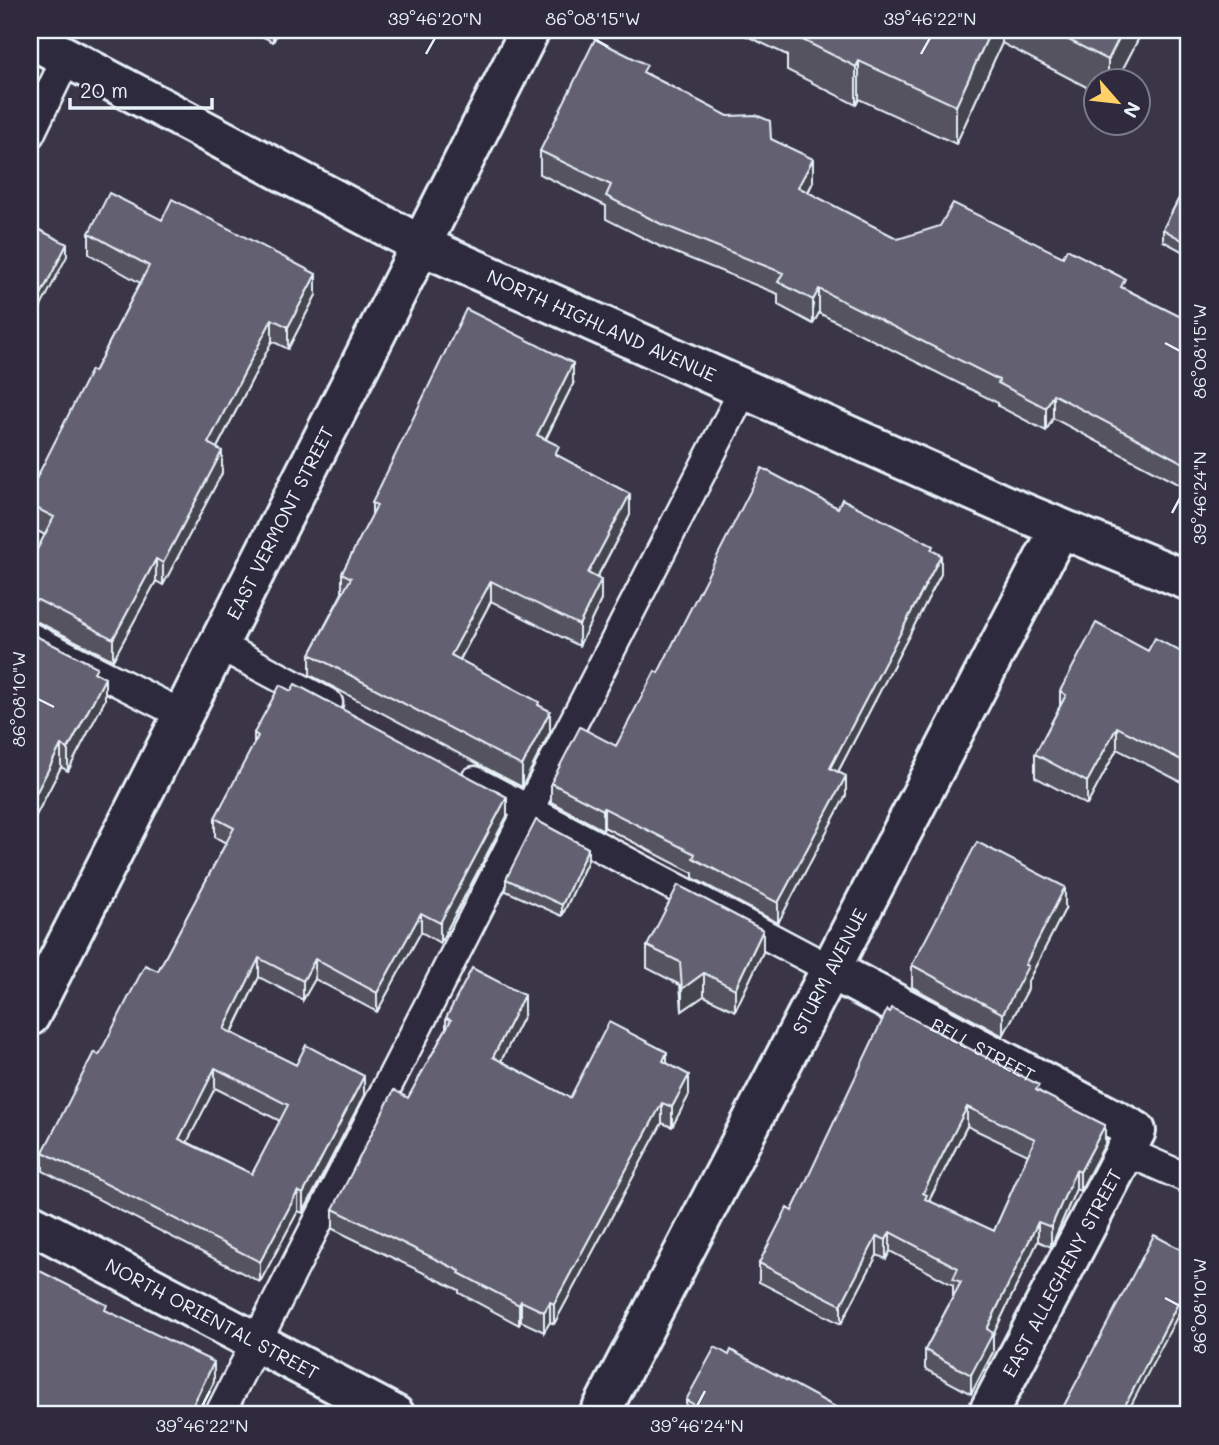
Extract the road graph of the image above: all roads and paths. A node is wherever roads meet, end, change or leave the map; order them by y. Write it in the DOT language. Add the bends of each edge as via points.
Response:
graph roads {
  1 [pos="530,30"];
  2 [pos="30,37"];
  3 [pos="67,57"];
  4 [pos="30,134"];
  5 [pos="423,246"];
  6 [pos="744,389"];
  7 [pos="1060,527"];
  8 [pos="1189,581"];
  9 [pos="30,637"];
  10 [pos="219,645"];
  11 [pos="347,713"];
  12 [pos="183,715"];
  13 [pos="456,771"];
  14 [pos="528,809"];
  15 [pos="828,968"];
  16 [pos="30,1016"];
  17 [pos="1130,1141"];
  18 [pos="1189,1179"];
  19 [pos="30,1223"];
  20 [pos="256,1342"];
  21 [pos="219,1415"];
  22 [pos="394,1415"];
  23 [pos="599,1415"];
  24 [pos="988,1415"];
  1 -- 5 [label="street, EAST VERMONT STREET"];
  2 -- 3 [label="street, NORTH HIGHLAND AVENUE"];
  3 -- 4 [label="lane"];
  3 -- 5 [label="street, NORTH HIGHLAND AVENUE"];
  5 -- 6 [label="street, NORTH HIGHLAND AVENUE"];
  5 -- 10 [label="street, EAST VERMONT STREET"];
  6 -- 7 [label="street, NORTH HIGHLAND AVENUE"];
  6 -- 14 [label="lane"];
  7 -- 8 [label="street, NORTH HIGHLAND AVENUE"];
  7 -- 15 [label="street, STURM AVENUE"];
  9 -- 12 [label="lane"];
  10 -- 11 [label="lane"];
  10 -- 12 [label="street, EAST VERMONT STREET"];
  12 -- 16 [label="street, EAST VERMONT STREET"];
  13 -- 14 [label="lane"];
  14 -- 15 [label="lane"];
  14 -- 20 [label="lane"];
  15 -- 17 [label="street, BELL STREET"];
  15 -- 23 [label="street, STURM AVENUE"];
  17 -- 18 [label="lane"];
  17 -- 24 [label="street, EAST ALLEGHENY STREET"];
  19 -- 20 [label="street, NORTH ORIENTAL STREET"];
  20 -- 21 [label="lane"];
  20 -- 22 [label="street, NORTH ORIENTAL STREET"];
}
